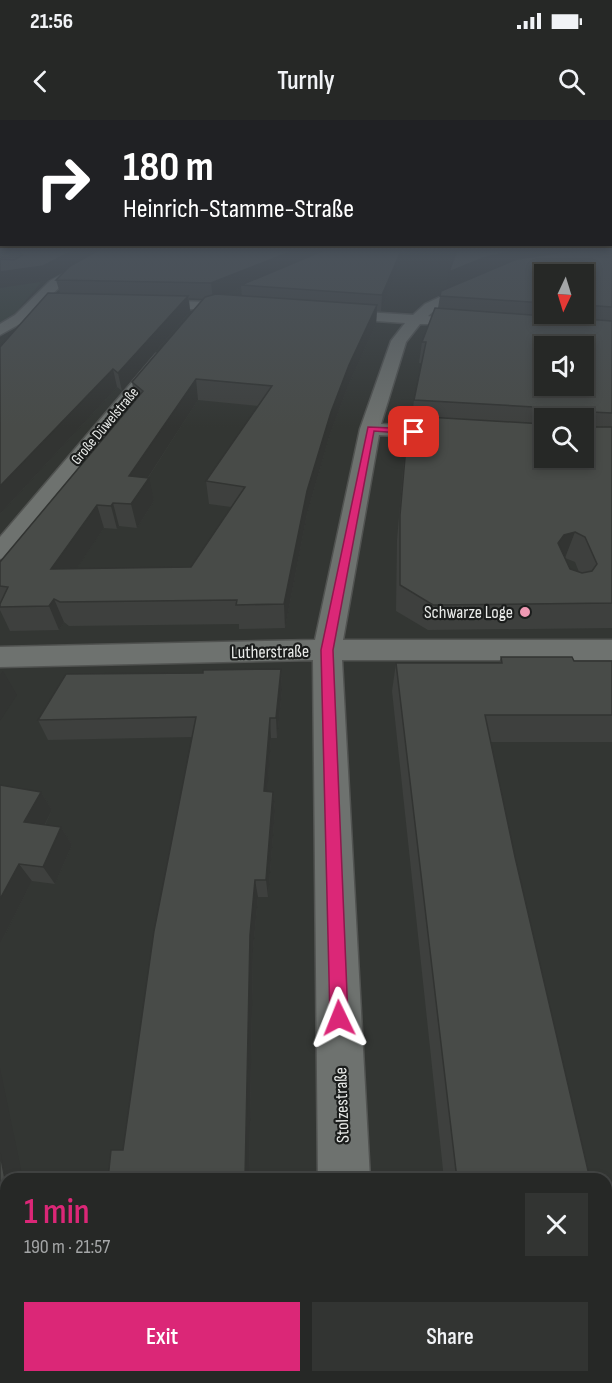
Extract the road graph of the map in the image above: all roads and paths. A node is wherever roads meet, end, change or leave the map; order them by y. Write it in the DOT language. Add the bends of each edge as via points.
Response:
graph roads {
  1 [pos="29,309"];
  2 [pos="205,309"];
  3 [pos="428,309"];
  4 [pos="314,313"];
  5 [pos="194,320"];
  6 [pos="416,320"];
  7 [pos="450,323"];
  8 [pos="0,330"];
  9 [pos="173,345"];
  10 [pos="370,429"];
  11 [pos="534,439"];
  12 [pos="0,552"];
  13 [pos="598,643"];
  14 [pos="327,650"];
  15 [pos="0,657"];
  16 [pos="344,1173"];
  1 -- 8 [label="street"];
  2 -- 5 [label="street"];
  3 -- 6 [label="street, Stolzestraße"];
  4 -- 6 [label="street"];
  6 -- 7 [label="street"];
  6 -- 10 [label="street, Stolzestraße" via="399,341"];
  9 -- 12 [label="street, Große Düwelstraße"];
  10 -- 11 [label="street"];
  10 -- 14 [label="street, Stolzestraße"];
  13 -- 14 [label="street, Lutherstraße"];
  14 -- 15 [label="street, Lutherstraße"];
  14 -- 16 [label="street, Stolzestraße"];
}
